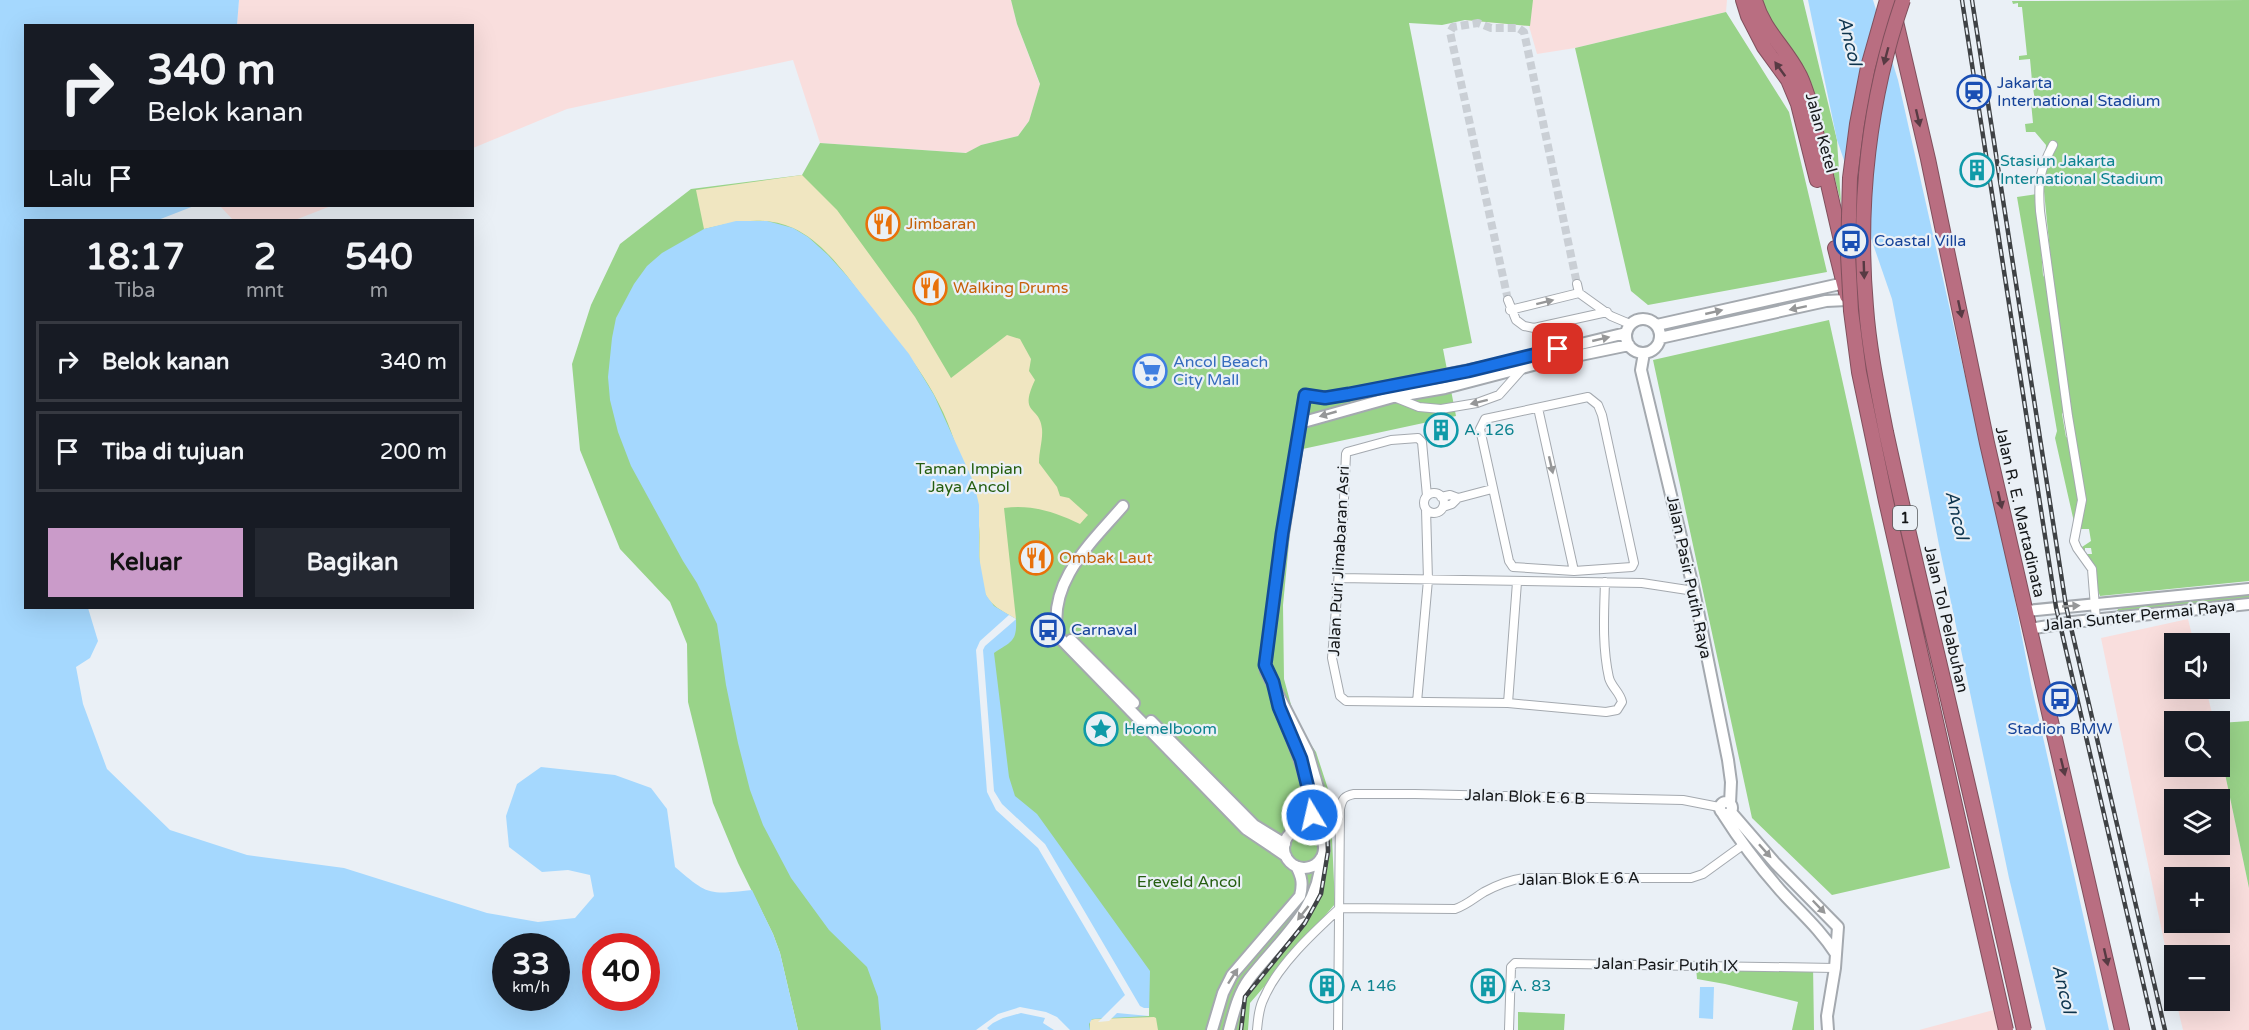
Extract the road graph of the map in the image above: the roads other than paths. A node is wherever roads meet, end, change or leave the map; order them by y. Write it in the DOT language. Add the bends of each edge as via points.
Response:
graph roads {
  1 [pos="1743,0"];
  2 [pos="1755,0"];
  3 [pos="1889,0"];
  4 [pos="1903,0"];
  5 [pos="2053,145"];
  6 [pos="1848,283"];
  7 [pos="1577,284"];
  8 [pos="1579,293"];
  9 [pos="1851,299"];
  10 [pos="1509,300"];
  11 [pos="1510,310"];
  12 [pos="1606,312"];
  13 [pos="1657,325"];
  14 [pos="1628,329"];
  15 [pos="1660,338"];
  16 [pos="1629,345"];
  17 [pos="1644,353"];
  18 [pos="1524,367"];
  19 [pos="1349,394"];
  20 [pos="1393,397"];
  21 [pos="1351,408"];
  22 [pos="1538,408"];
  23 [pos="1300,423"];
  24 [pos="1492,489"];
  25 [pos="1427,496"];
  26 [pos="1441,496"];
  27 [pos="1458,498"];
  28 [pos="1126,507"];
  29 [pos="1443,507"];
  30 [pos="1426,509"];
  31 [pos="1574,571"];
  32 [pos="1339,578"];
  33 [pos="1428,580"];
  34 [pos="1517,582"];
  35 [pos="1605,582"];
  36 [pos="2249,589"];
  37 [pos="1694,591"];
  38 [pos="2116,602"];
  39 [pos="2249,604"];
  40 [pos="2095,605"];
  41 [pos="2026,611"];
  42 [pos="2120,618"];
  43 [pos="2096,620"];
  44 [pos="2029,629"];
  45 [pos="1273,682"];
  46 [pos="1417,702"];
  47 [pos="1508,703"];
  48 [pos="1726,809"];
  49 [pos="1313,829"];
  50 [pos="1323,840"];
  51 [pos="1743,845"];
  52 [pos="1285,850"];
  53 [pos="1321,858"];
  54 [pos="1296,866"];
  55 [pos="1790,878"];
  56 [pos="1780,890"];
  57 [pos="1340,908"];
  58 [pos="1836,954"];
  59 [pos="1835,968"];
  60 [pos="1212,1030"];
  61 [pos="1228,1030"];
  62 [pos="1257,1030"];
  63 [pos="1338,1030"];
  64 [pos="1509,1030"];
  65 [pos="1828,1030"];
  66 [pos="2006,1030"];
  67 [pos="2011,1030"];
  68 [pos="2023,1030"];
  69 [pos="2122,1030"];
  6 -- 1 [label="highway, Jalan Ketel, one-way" via="1798,104 1788,80 1764,47"];
  2 -- 6 [label="highway, Jalan Ketel" via="1773,38 1799,73 1808,97"];
  3 -- 41 [label="highway, Jalan R. E. Martadinata / 1, one-way" via="1928,159"];
  3 -- 66 [label="highway, Jalan Tol Pelabuhan / 1, bridge" via="1868,67 1850,178 1851,311 1859,372 1886,501"];
  4 -- 68 [label="highway, Jalan Tol Pelabuhan / 1, one-way, bridge" via="1885,60 1867,163 1866,308 1900,496"];
  5 -- 40 [label="street" via="2039,178 2040,211 2082,500 2074,541 2092,569"];
  6 -- 9 [label="highway"];
  13 -- 6 [label="street, one-way"];
  7 -- 8 [label="street"];
  11 -- 8 [label="street, one-way"];
  8 -- 12 [label="street"];
  9 -- 15 [label="street, one-way"];
  9 -- 67 [label="highway" via="1908,588"];
  9 -- 68 [label="highway" via="1890,439 2011,957"];
  10 -- 11 [label="street"];
  11 -- 12 [label="street" via="1516,321 1529,328"];
  12 -- 14 [label="street"];
  13 -- 14 [label="street" via="1642,318"];
  13 -- 15 [label="street"];
  14 -- 16 [label="street"];
  19 -- 14 [label="street, one-way" via="1488,366"];
  15 -- 17 [label="street" via="1655,348"];
  16 -- 17 [label="street"];
  16 -- 18 [label="street"];
  17 -- 37 [label="street, Jalan Pasir Putih Raya" via="1641,370"];
  18 -- 20 [label="street"];
  18 -- 20 [label="street, one-way" via="1498,395 1477,403 1430,409"];
  19 -- 21 [label="street"];
  19 -- 23 [label="street" via="1325,398 1305,395"];
  20 -- 21 [label="street"];
  21 -- 23 [label="street, one-way"];
  22 -- 24 [label="street" via="1485,419 1482,423"];
  22 -- 31 [label="street, one-way"];
  22 -- 31 [label="street" via="1588,397 1598,405 1634,560 1632,567"];
  23 -- 45 [label="street" via="1265,665"];
  24 -- 27 [label="street"];
  24 -- 31 [label="street" via="1510,565"];
  25 -- 26 [label="street"];
  25 -- 30 [label="street"];
  25 -- 32 [label="street, Jalan Puri Jimabaran Asri" via="1422,442 1415,437 1347,452"];
  26 -- 27 [label="street"];
  26 -- 29 [label="street"];
  27 -- 29 [label="street"];
  28 -- 52 [label="street" via="1080,555 1068,574 1056,606 1058,636 1246,829"];
  29 -- 30 [label="street" via="1437,512"];
  30 -- 33 [label="street"];
  32 -- 33 [label="street"];
  32 -- 46 [label="street, Jalan Puri Jimabaran Asri" via="1332,658 1340,696 1349,702"];
  33 -- 34 [label="street"];
  33 -- 46 [label="street"];
  34 -- 35 [label="street"];
  34 -- 47 [label="street"];
  35 -- 37 [label="street"];
  35 -- 47 [label="street, Jalan Puri Jimabaran Asri" via="1604,649 1612,687 1622,702 1617,710"];
  36 -- 38 [label="street, Jalan Sunter Permai Raya"];
  37 -- 48 [label="street, Jalan Pasir Putih Raya" via="1728,760 1731,782"];
  38 -- 40 [label="street, Jalan Sunter Permai Raya"];
  38 -- 42 [label="street" via="2114,613"];
  39 -- 42 [label="street, Jalan Sunter Permai Raya"];
  41 -- 40 [label="street, Jalan Sunter Permai Raya, one-way"];
  40 -- 43 [label="street"];
  41 -- 44 [label="highway, Jalan R. E. Martadinata / 1"];
  42 -- 43 [label="street, Jalan Sunter Permai Raya"];
  43 -- 44 [label="street, Jalan Sunter Permai Raya"];
  44 -- 69 [label="highway, Jalan R. E. Martadinata / 1, one-way"];
  45 -- 49 [label="street" via="1302,764"];
  45 -- 50 [label="street" via="1308,753 1321,798"];
  46 -- 47 [label="street, Jalan Puri Jimabaran Asri"];
  48 -- 51 [label="street"];
  48 -- 55 [label="street, one-way"];
  48 -- 57 [label="street, Jalan Blok E 6 B" via="1683,800 1346,796 1340,809"];
  49 -- 50 [label="street"];
  49 -- 52 [label="street" via="1297,828 1290,834"];
  50 -- 53 [label="street"];
  51 -- 56 [label="street"];
  51 -- 57 [label="street, Jalan Blok E 6 A" via="1703,874 1691,878 1524,878 1508,881 1455,909"];
  52 -- 54 [label="street"];
  53 -- 54 [label="street" via="1310,867"];
  53 -- 61 [label="street, one-way" via="1310,905 1249,979"];
  60 -- 54 [label="street, one-way" via="1232,975 1300,896 1301,875"];
  55 -- 56 [label="street"];
  55 -- 58 [label="street, one-way" via="1838,927"];
  56 -- 58 [label="street" via="1822,932"];
  57 -- 62 [label="street" via="1305,940 1269,987 1262,1000"];
  57 -- 63 [label="street"];
  58 -- 59 [label="street"];
  59 -- 64 [label="street, Jalan Pasir Putih IX" via="1515,963 1511,967"];
  59 -- 65 [label="street"];
}
